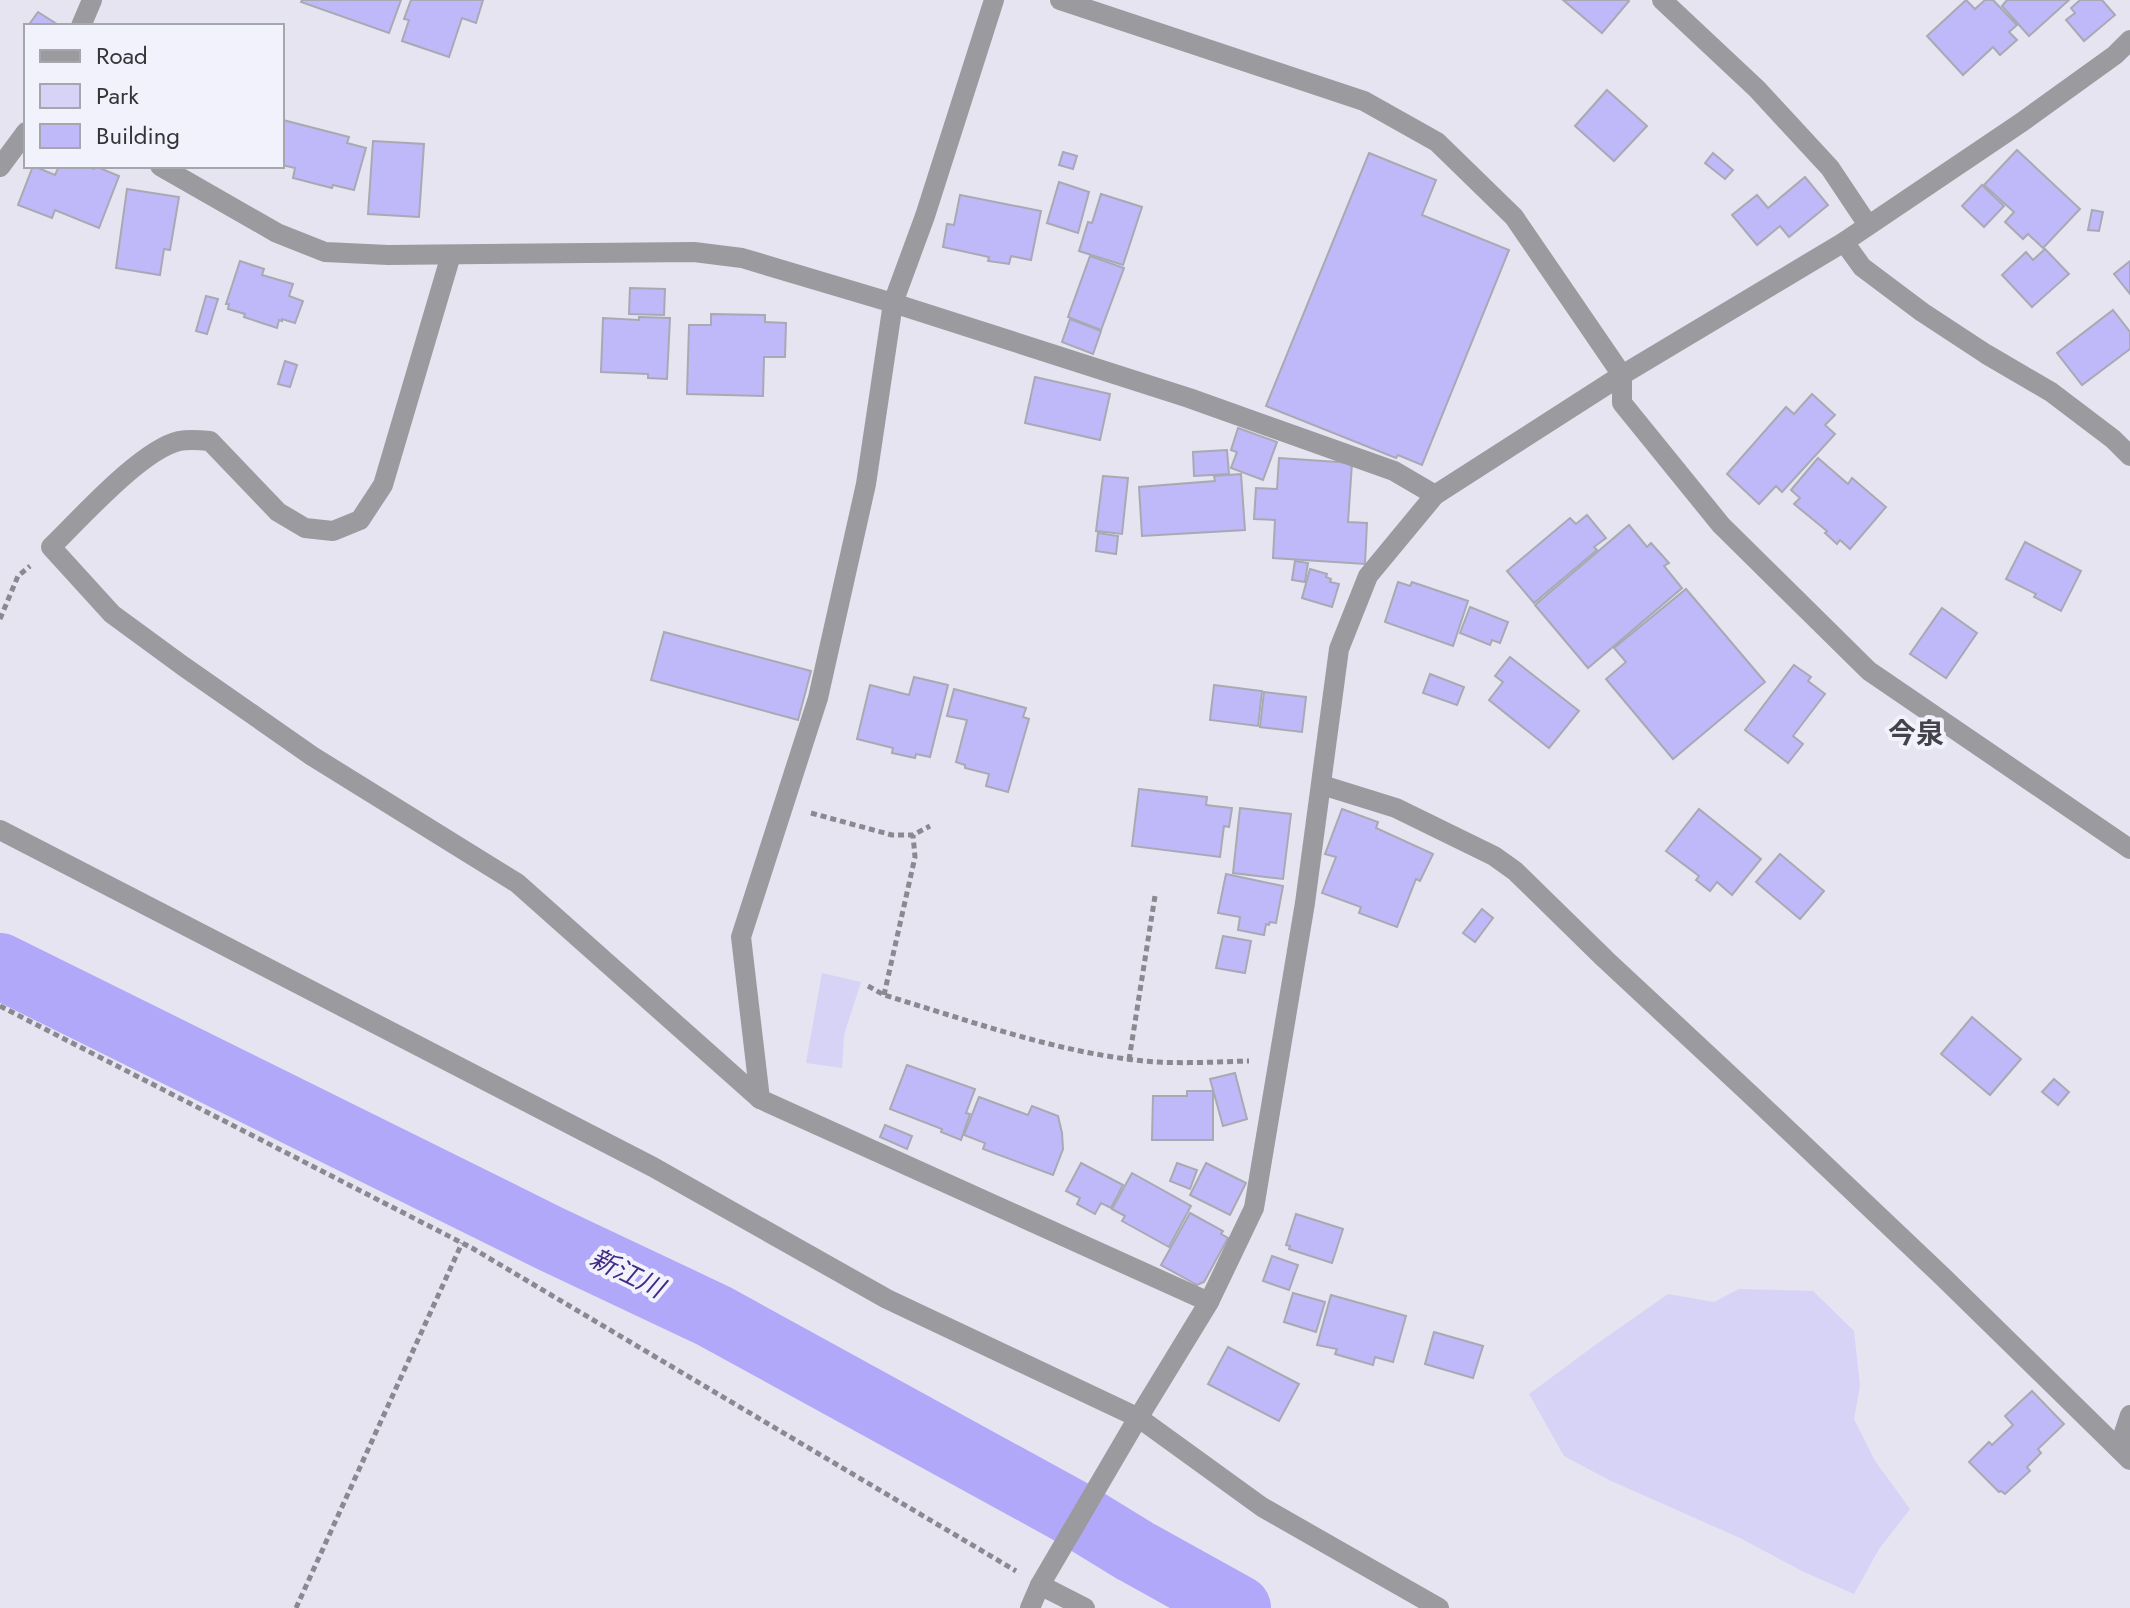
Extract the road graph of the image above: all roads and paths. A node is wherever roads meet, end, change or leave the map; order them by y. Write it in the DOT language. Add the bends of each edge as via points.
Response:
graph roads {
  1 [pos="92,0"];
  2 [pos="994,0"];
  3 [pos="1060,0"];
  4 [pos="1662,0"];
  5 [pos="82,24"];
  6 [pos="2130,40"];
  7 [pos="24,135"];
  8 [pos="0,167"];
  9 [pos="163,168"];
  10 [pos="1868,225"];
  11 [pos="1844,242"];
  12 [pos="451,255"];
  13 [pos="893,303"];
  14 [pos="1622,375"];
  15 [pos="2130,456"];
  16 [pos="1435,495"];
  17 [pos="51,547"];
  18 [pos="0,619"];
  19 [pos="1322,785"];
  20 [pos="783,805"];
  21 [pos="930,826"];
  22 [pos="0,830"];
  23 [pos="913,835"];
  24 [pos="2130,849"];
  25 [pos="1155,896"];
  26 [pos="868,986"];
  27 [pos="884,995"];
  28 [pos="0,1006"];
  29 [pos="1129,1060"];
  30 [pos="1278,1061"];
  31 [pos="760,1099"];
  32 [pos="462,1243"];
  33 [pos="1209,1302"];
  34 [pos="2130,1415"];
  35 [pos="1135,1423"];
  36 [pos="2124,1454"];
  37 [pos="1045,1576"];
  38 [pos="296,1608"];
  39 [pos="1030,1608"];
  40 [pos="1085,1608"];
  41 [pos="1439,1608"];
  1 -- 5 [label="street"];
  2 -- 13 [label="street"];
  3 -- 14 [label="street" via="1364,101 1437,142 1514,217"];
  4 -- 10 [label="street" via="1757,89 1830,168"];
  6 -- 10 [label="street" via="2022,122"];
  7 -- 8 [label="street"];
  9 -- 12 [label="street" via="277,233 325,252"];
  10 -- 11 [label="street"];
  11 -- 14 [label="street"];
  11 -- 15 [label="street" via="1862,267 1922,312 2051,392"];
  12 -- 13 [label="street" via="694,252 742,258"];
  12 -- 17 [label="street" via="383,485 360,520 333,531 305,528 278,512 210,441 194,439 177,441 141,461"];
  13 -- 16 [label="street" via="1189,398 1394,471"];
  13 -- 20 [label="street" via="866,484 818,698"];
  14 -- 16 [label="street"];
  14 -- 24 [label="street" via="1622,403 1721,525 1869,671"];
  16 -- 19 [label="street" via="1368,576 1339,649"];
  17 -- 18 [label="path" via="18,576"];
  17 -- 31 [label="street" via="112,614 183,666 312,756 517,883"];
  19 -- 30 [label="street"];
  19 -- 36 [label="street" via="1396,808 1515,871"];
  20 -- 23 [label="path" via="892,835"];
  20 -- 31 [label="street" via="741,937"];
  21 -- 23 [label="path"];
  22 -- 35 [label="street" via="653,1167 887,1299"];
  23 -- 27 [label="path" via="915,857"];
  25 -- 29 [label="path"];
  26 -- 27 [label="path"];
  27 -- 29 [label="path" via="1053,1046"];
  28 -- 32 [label="path"];
  29 -- 30 [label="path"];
  30 -- 33 [label="street" via="1254,1208"];
  31 -- 33 [label="street"];
  32 -- 37 [label="path"];
  32 -- 38 [label="path"];
  33 -- 35 [label="street"];
  34 -- 36 [label="street"];
  35 -- 37 [label="street"];
  35 -- 41 [label="street" via="1262,1507"];
  37 -- 39 [label="street"];
  37 -- 40 [label="street"];
}
